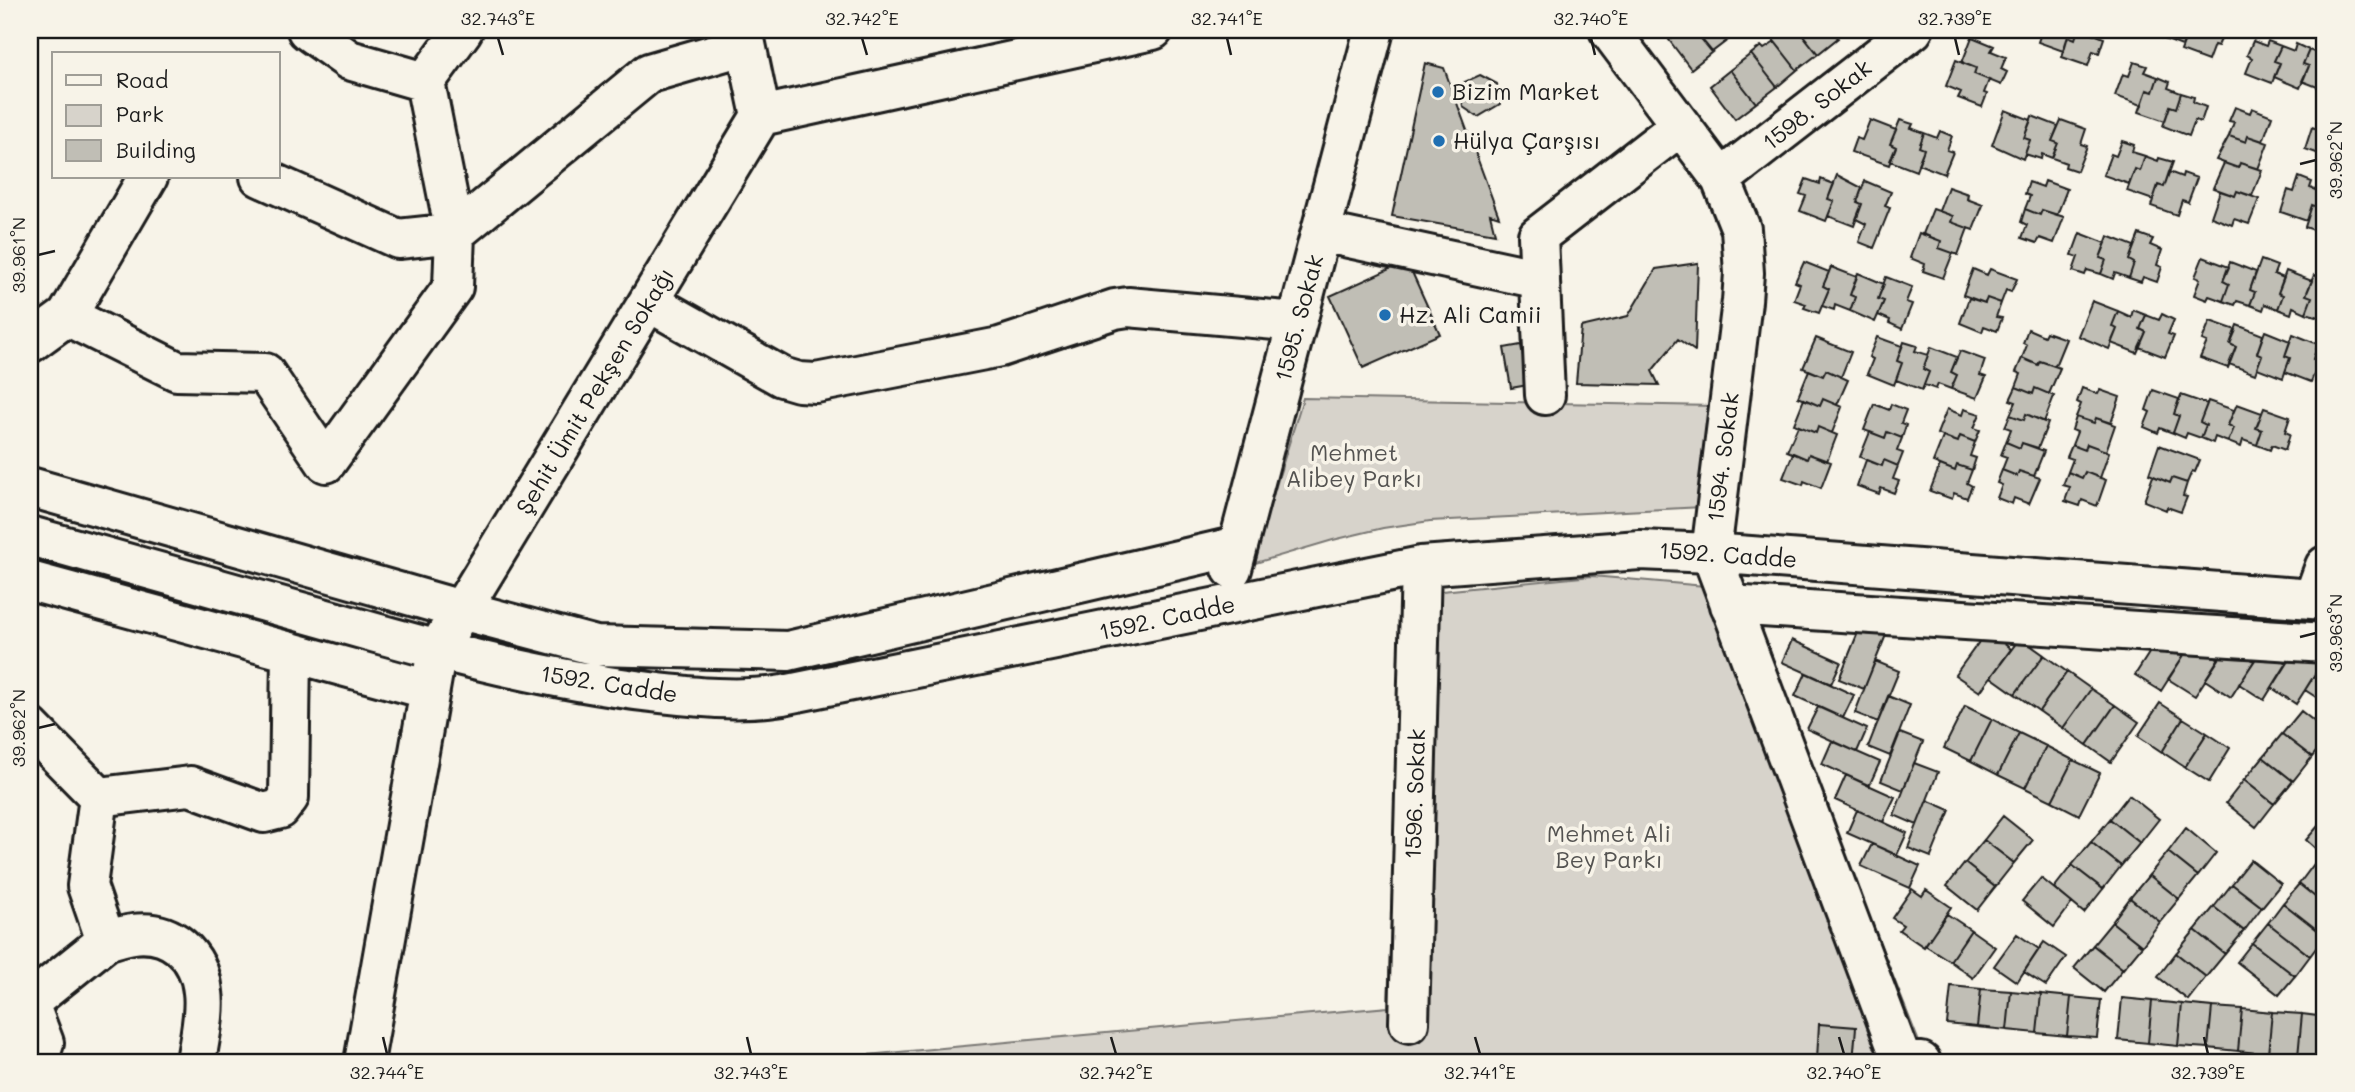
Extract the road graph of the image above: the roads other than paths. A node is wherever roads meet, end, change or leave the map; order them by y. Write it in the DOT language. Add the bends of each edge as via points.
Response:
graph roads {
  1 [pos="307,30"];
  2 [pos="463,30"];
  3 [pos="1153,30"];
  4 [pos="1374,30"];
  5 [pos="1609,30"];
  6 [pos="1913,30"];
  7 [pos="744,37"];
  8 [pos="425,82"];
  9 [pos="761,116"];
  10 [pos="1680,126"];
  11 [pos="147,178"];
  12 [pos="262,178"];
  13 [pos="1721,179"];
  14 [pos="1321,232"];
  15 [pos="455,233"];
  16 [pos="1540,279"];
  17 [pos="649,302"];
  18 [pos="67,316"];
  19 [pos="1297,322"];
  20 [pos="30,343"];
  21 [pos="1545,395"];
  22 [pos="30,487"];
  23 [pos="30,536"];
  24 [pos="1238,546"];
  25 [pos="1711,553"];
  26 [pos="1421,566"];
  27 [pos="30,581"];
  28 [pos="2321,588"];
  29 [pos="1730,605"];
  30 [pos="1223,607"];
  31 [pos="461,610"];
  32 [pos="2325,643"];
  33 [pos="437,650"];
  34 [pos="290,652"];
  35 [pos="430,690"];
  36 [pos="30,727"];
  37 [pos="99,797"];
  38 [pos="106,941"];
  39 [pos="30,1004"];
  40 [pos="1409,1023"];
  41 [pos="1912,1061"];
  42 [pos="38,1062"];
  43 [pos="196,1062"];
  44 [pos="364,1062"];
  1 -- 8 [label="street" via="349,60"];
  2 -- 8 [label="street"];
  3 -- 9 [label="street"];
  4 -- 14 [label="street, 1595. Sokak"];
  5 -- 10 [label="street, 1594. Sokak"];
  6 -- 13 [label="street, 1598. Sokak"];
  7 -- 9 [label="street"];
  7 -- 15 [label="street" via="649,73"];
  8 -- 15 [label="street"];
  9 -- 17 [label="street, Şehit Ümit Pekşen Sokağı"];
  10 -- 13 [label="street, 1594. Sokak"];
  10 -- 16 [label="street" via="1538,236"];
  11 -- 18 [label="street"];
  12 -- 15 [label="street" via="398,239"];
  13 -- 25 [label="street, 1594. Sokak" via="1741,229 1744,273"];
  14 -- 16 [label="street"];
  14 -- 19 [label="street, 1595. Sokak"];
  15 -- 18 [label="street" via="453,287 327,463 265,373 177,371"];
  16 -- 21 [label="street"];
  17 -- 19 [label="street" via="782,377 817,383 1000,347 1129,307"];
  17 -- 31 [label="street, Şehit Ümit Pekşen Sokağı"];
  18 -- 20 [label="street"];
  19 -- 24 [label="street, 1595. Sokak"];
  22 -- 31 [label="street"];
  23 -- 33 [label="street, 1592. Cadde"];
  24 -- 30 [label="street, 1595. Sokak"];
  24 -- 31 [label="street" via="788,651 596,646"];
  25 -- 26 [label="street, 1592. Cadde" via="1640,550"];
  25 -- 28 [label="street, 1592. Cadde"];
  25 -- 29 [label="street, 1594. Sokak"];
  26 -- 30 [label="street, 1592. Cadde"];
  26 -- 40 [label="street, 1596. Sokak"];
  27 -- 34 [label="street"];
  29 -- 32 [label="street"];
  29 -- 41 [label="street, 1594. Sokak"];
  30 -- 33 [label="street, 1592. Cadde" via="765,698 632,690"];
  31 -- 33 [label="street, Şehit Ümit Pekşen Sokağı"];
  33 -- 35 [label="street, Şehit Ümit Pekşen Sokağı"];
  34 -- 35 [label="street"];
  34 -- 37 [label="street" via="289,797 281,809 264,813 190,786"];
  35 -- 44 [label="street, Şehit Ümit Pekşen Sokağı"];
  36 -- 37 [label="street"];
  37 -- 38 [label="street" via="87,886"];
  38 -- 39 [label="street"];
  38 -- 43 [label="street" via="154,934 174,940 190,956 204,993"];
  39 -- 42 [label="street" via="44,1043"];
}
